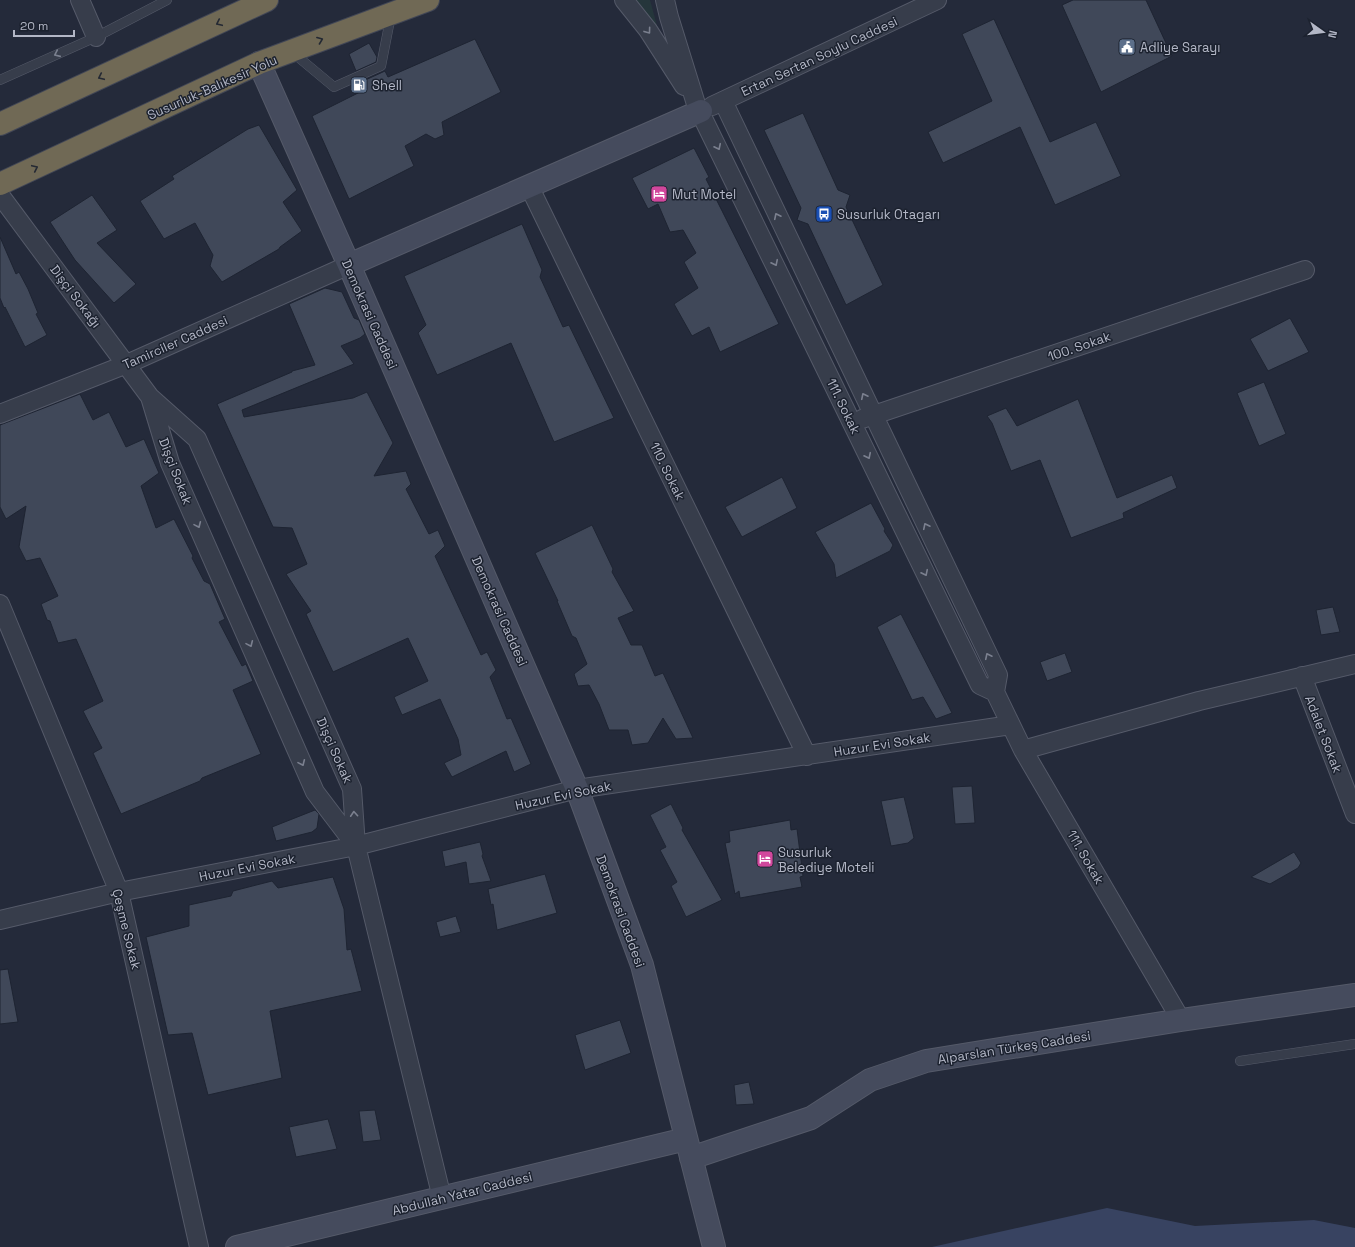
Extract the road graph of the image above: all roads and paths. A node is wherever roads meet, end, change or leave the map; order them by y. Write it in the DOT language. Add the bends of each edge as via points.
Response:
graph roads {
  1 [pos="80,0"];
  2 [pos="167,0"];
  3 [pos="267,0"];
  4 [pos="428,0"];
  5 [pos="624,0"];
  6 [pos="665,0"];
  7 [pos="937,0"];
  8 [pos="247,6"];
  9 [pos="391,14"];
  10 [pos="96,37"];
  11 [pos="291,51"];
  12 [pos="259,64"];
  13 [pos="0,80"];
  14 [pos="723,101"];
  15 [pos="698,108"];
  16 [pos="0,124"];
  17 [pos="0,184"];
  18 [pos="529,186"];
  19 [pos="0,195"];
  20 [pos="349,265"];
  21 [pos="1305,270"];
  22 [pos="127,364"];
  23 [pos="150,397"];
  24 [pos="0,414"];
  25 [pos="873,415"];
  26 [pos="852,423"];
  27 [pos="0,604"];
  28 [pos="1355,664"];
  29 [pos="1302,676"];
  30 [pos="995,692"];
  31 [pos="1011,725"];
  32 [pos="1024,750"];
  33 [pos="807,756"];
  34 [pos="577,789"];
  35 [pos="1355,814"];
  36 [pos="356,846"];
  37 [pos="119,892"];
  38 [pos="0,920"];
  39 [pos="1355,995"];
  40 [pos="1181,1020"];
  41 [pos="1355,1044"];
  42 [pos="1240,1061"];
  43 [pos="691,1157"];
  44 [pos="442,1198"];
  45 [pos="200,1247"];
  46 [pos="237,1247"];
  47 [pos="714,1247"];
  1 -- 10 [label="street"];
  2 -- 10 [label="lane"];
  3 -- 8 [label="highway"];
  4 -- 9 [label="highway, Susurluk-Balıkesir Yolu"];
  5 -- 15 [label="street, one-way" via="648,30"];
  6 -- 15 [label="street"];
  7 -- 14 [label="street, Ertan Sertan Soylu Caddesi"];
  8 -- 16 [label="highway, one-way"];
  11 -- 9 [label="highway, Susurluk-Balıkesir Yolu, one-way"];
  9 -- 11 [label="lane" via="381,66 334,87"];
  10 -- 13 [label="lane, one-way"];
  11 -- 12 [label="highway, Susurluk-Balıkesir Yolu"];
  17 -- 12 [label="highway, Susurluk-Balıkesir Yolu, one-way"];
  12 -- 20 [label="main road, Demokrasi Caddesi"];
  14 -- 15 [label="street, Ertan Sertan Soylu Caddesi"];
  25 -- 14 [label="street, 111. Sokak, one-way"];
  15 -- 18 [label="main road"];
  15 -- 26 [label="street, 111. Sokak, one-way"];
  18 -- 20 [label="main road"];
  18 -- 33 [label="street, 110. Sokak"];
  19 -- 22 [label="street, Dişçi Sokağı"];
  20 -- 22 [label="street, Tamirciler Caddesi"];
  20 -- 34 [label="main road, Demokrasi Caddesi"];
  21 -- 25 [label="street, 100. Sokak"];
  22 -- 23 [label="street, Dişçi Sokağı"];
  22 -- 24 [label="street, Tamirciler Caddesi"];
  23 -- 36 [label="street, Dişçi Sokak, one-way" via="170,462 315,792"];
  36 -- 23 [label="street, Dişçi Sokak, one-way" via="352,789 197,439"];
  25 -- 26 [label="street, 100. Sokak"];
  30 -- 25 [label="street, 111. Sokak, one-way" via="998,675"];
  26 -- 30 [label="street, 111. Sokak, one-way" via="980,685"];
  27 -- 37 [label="street, Çeşme Sokak"];
  28 -- 29 [label="street"];
  29 -- 32 [label="street" via="1199,700"];
  29 -- 35 [label="street, Adalet Sokak"];
  30 -- 31 [label="street, 111. Sokak"];
  31 -- 32 [label="street, 111. Sokak"];
  31 -- 33 [label="street, Huzur Evi Sokak"];
  32 -- 40 [label="street, 111. Sokak"];
  33 -- 34 [label="street, Huzur Evi Sokak"];
  34 -- 36 [label="street, Huzur Evi Sokak"];
  34 -- 43 [label="main road, Demokrasi Caddesi" via="642,965"];
  36 -- 37 [label="street, Huzur Evi Sokak"];
  36 -- 44 [label="street"];
  37 -- 38 [label="street, Huzur Evi Sokak"];
  37 -- 45 [label="street, Çeşme Sokak"];
  39 -- 40 [label="main road, Alparslan Türkeş Caddesi"];
  40 -- 43 [label="main road, Alparslan Türkeş Caddesi" via="926,1061 870,1080 811,1118"];
  41 -- 42 [label="lane"];
  43 -- 44 [label="main road, Abdullah Yatar Caddesi"];
  43 -- 47 [label="main road, Demokrasi Caddesi"];
  44 -- 46 [label="main road, Abdullah Yatar Caddesi"];
}
